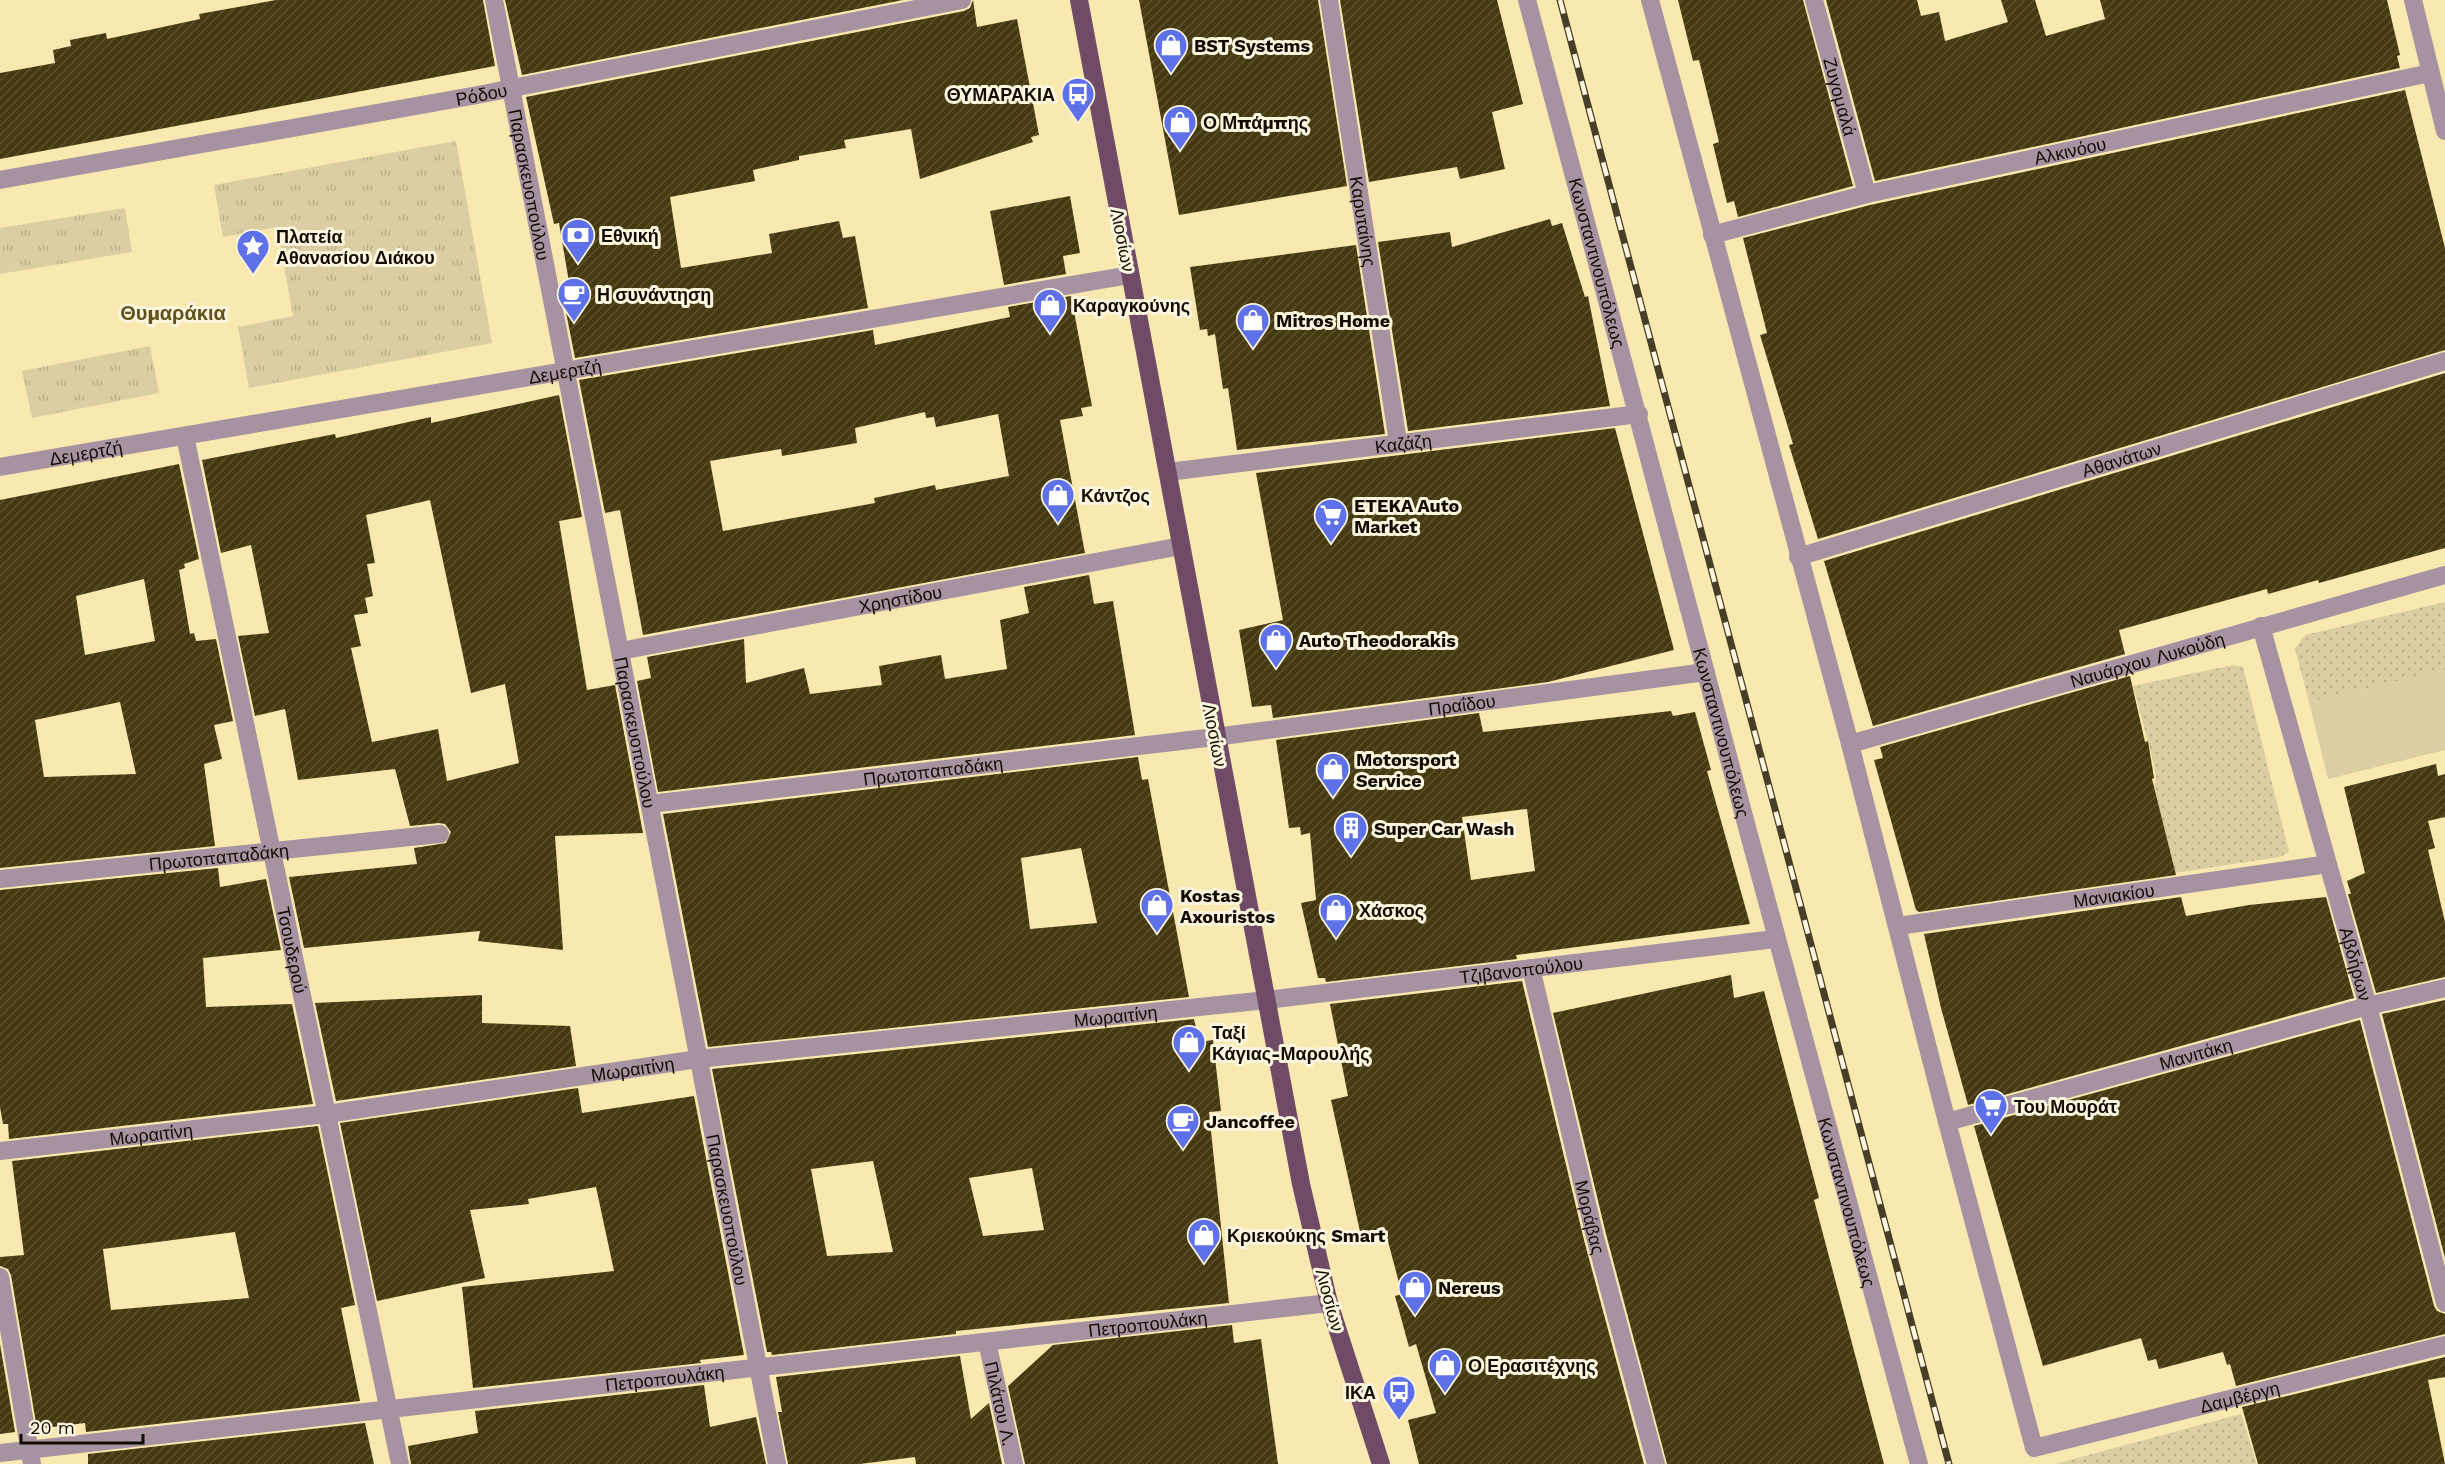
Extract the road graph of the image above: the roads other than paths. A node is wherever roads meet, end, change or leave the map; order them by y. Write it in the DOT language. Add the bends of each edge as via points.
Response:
graph roads {
  1 [pos="494,0"];
  2 [pos="962,0"];
  3 [pos="1079,0"];
  4 [pos="1329,0"];
  5 [pos="1527,0"];
  6 [pos="1650,0"];
  7 [pos="1814,0"];
  8 [pos="2413,0"];
  9 [pos="2430,73"];
  10 [pos="511,88"];
  11 [pos="2445,131"];
  12 [pos="0,180"];
  13 [pos="1867,194"];
  14 [pos="1712,235"];
  15 [pos="1130,274"];
  16 [pos="2445,361"];
  17 [pos="566,371"];
  18 [pos="1640,414"];
  19 [pos="185,436"];
  20 [pos="1398,442"];
  21 [pos="0,468"];
  22 [pos="1168,472"];
  23 [pos="1181,546"];
  24 [pos="1798,557"];
  25 [pos="2445,575"];
  26 [pos="2261,626"];
  27 [pos="620,651"];
  28 [pos="1706,672"];
  29 [pos="1215,737"];
  30 [pos="1850,744"];
  31 [pos="650,804"];
  32 [pos="440,834"];
  33 [pos="272,852"];
  34 [pos="2328,864"];
  35 [pos="0,879"];
  36 [pos="1898,926"];
  37 [pos="1775,939"];
  38 [pos="1531,968"];
  39 [pos="2445,988"];
  40 [pos="1267,1000"];
  41 [pos="2368,1006"];
  42 [pos="698,1059"];
  43 [pos="327,1114"];
  44 [pos="1947,1122"];
  45 [pos="0,1151"];
  46 [pos="0,1277"];
  47 [pos="1329,1303"];
  48 [pos="2445,1303"];
  49 [pos="987,1342"];
  50 [pos="2445,1345"];
  51 [pos="758,1366"];
  52 [pos="389,1409"];
  53 [pos="0,1453"];
  54 [pos="31,1457"];
  55 [pos="400,1464"];
  56 [pos="777,1464"];
  57 [pos="1014,1464"];
  58 [pos="1381,1464"];
  59 [pos="1656,1464"];
  60 [pos="1917,1464"];
  1 -- 10 [label="street, Παρασκευοπούλου"];
  2 -- 10 [label="street, Ρόδου"];
  3 -- 15 [label="main road, Λιοσίων"];
  4 -- 20 [label="street, Καρυταίνης"];
  5 -- 18 [label="street, Κωνσταντινουπόλεως"];
  6 -- 14 [label="street"];
  7 -- 13 [label="street, Ζυγομαλά"];
  8 -- 9 [label="street"];
  9 -- 11 [label="street"];
  9 -- 13 [label="street, Αλκινόου"];
  10 -- 12 [label="street, Ρόδου"];
  10 -- 17 [label="street, Παρασκευοπούλου"];
  13 -- 14 [label="street, Αλκινόου"];
  14 -- 24 [label="street"];
  15 -- 17 [label="street, Δεμερτζή"];
  15 -- 22 [label="main road, Λιοσίων"];
  16 -- 24 [label="street, Αθανάτων"];
  17 -- 19 [label="street, Δεμερτζή"];
  17 -- 27 [label="street, Παρασκευοπούλου"];
  18 -- 20 [label="street, Καζάζη"];
  18 -- 28 [label="street, Κωνσταντινουπόλεως"];
  19 -- 21 [label="street, Δεμερτζή"];
  19 -- 33 [label="street, Τσουδερού"];
  20 -- 22 [label="street, Καζάζη"];
  22 -- 23 [label="main road, Λιοσίων"];
  23 -- 27 [label="street, Χρηστίδου"];
  23 -- 29 [label="main road, Λιοσίων"];
  24 -- 30 [label="street"];
  25 -- 26 [label="street, Ναυάρχου Λυκούδη"];
  26 -- 30 [label="street, Ναυάρχου Λυκούδη"];
  26 -- 34 [label="street, Αβδήρων"];
  27 -- 31 [label="street, Παρασκευοπούλου"];
  28 -- 29 [label="street, Πραΐδου"];
  28 -- 37 [label="street, Κωνσταντινουπόλεως"];
  29 -- 31 [label="street, Πρωτοπαπαδάκη"];
  29 -- 40 [label="main road, Λιοσίων"];
  30 -- 36 [label="street"];
  31 -- 42 [label="street, Παρασκευοπούλου"];
  32 -- 33 [label="street, Πρωτοπαπαδάκη"];
  33 -- 35 [label="street, Πρωτοπαπαδάκη"];
  33 -- 43 [label="street, Τσουδερού"];
  34 -- 36 [label="street, Μανιακίου"];
  34 -- 41 [label="street, Αβδήρων"];
  36 -- 44 [label="street"];
  37 -- 38 [label="street, Τζιβανοπούλου"];
  37 -- 60 [label="street, Κωνσταντινουπόλεως"];
  38 -- 40 [label="street, Τζιβανοπούλου"];
  38 -- 59 [label="street, Μοράβας" via="1595,1237"];
  39 -- 41 [label="street, Μανιτάκη"];
  40 -- 42 [label="street, Μωραιτίνη"];
  40 -- 47 [label="main road, Λιοσίων"];
  41 -- 44 [label="street, Μανιτάκη"];
  41 -- 48 [label="street, Αβδήρων"];
  42 -- 43 [label="street, Μωραιτίνη"];
  42 -- 51 [label="street, Παρασκευοπούλου"];
  43 -- 45 [label="street, Μωραιτίνη"];
  43 -- 52 [label="street, Τσουδερού"];
  44 -- 50 [label="street, Δαμβέργη" via="2034,1448"];
  46 -- 54 [label="street"];
  47 -- 49 [label="street, Πετροπουλάκη"];
  47 -- 58 [label="main road, Λιοσίων"];
  49 -- 51 [label="street, Πετροπουλάκη"];
  49 -- 57 [label="street, Πιλάτου Λ."];
  51 -- 52 [label="street, Πετροπουλάκη"];
  51 -- 56 [label="street, Παρασκευοπούλου"];
  52 -- 54 [label="street, Πετροπουλάκη"];
  52 -- 55 [label="street, Τσουδερού"];
  53 -- 54 [label="street, Πετροπουλάκη"];
}
